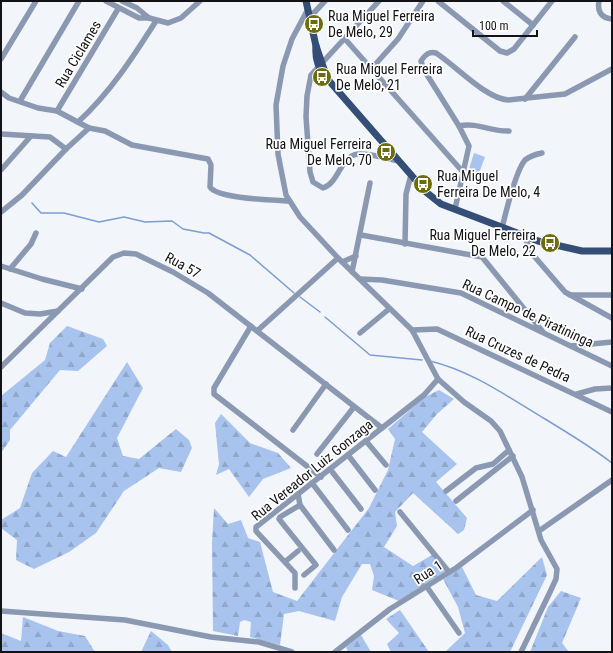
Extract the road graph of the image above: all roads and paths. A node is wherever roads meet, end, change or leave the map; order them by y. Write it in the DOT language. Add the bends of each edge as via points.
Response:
graph roads {
  1 [pos="36,1"];
  2 [pos="79,1"];
  3 [pos="106,1"];
  4 [pos="122,1"];
  5 [pos="200,1"];
  6 [pos="325,1"];
  7 [pos="379,1"];
  8 [pos="423,1"];
  9 [pos="503,1"];
  10 [pos="552,1"];
  11 [pos="599,1"];
  12 [pos="440,2"];
  13 [pos="307,5"];
  14 [pos="118,8"];
  15 [pos="310,17"];
  16 [pos="149,18"];
  17 [pos="612,19"];
  18 [pos="156,21"];
  19 [pos="533,25"];
  20 [pos="575,37"];
  21 [pos="345,39"];
  22 [pos="1,59"];
  23 [pos="320,65"];
  24 [pos="372,68"];
  25 [pos="612,69"];
  26 [pos="1,92"];
  27 [pos="525,99"];
  28 [pos="20,100"];
  29 [pos="57,111"];
  30 [pos="78,122"];
  31 [pos="460,126"];
  32 [pos="89,128"];
  33 [pos="509,131"];
  34 [pos="1,134"];
  35 [pos="31,136"];
  36 [pos="66,149"];
  37 [pos="542,152"];
  38 [pos="398,161"];
  39 [pos="1,170"];
  40 [pos="463,172"];
  41 [pos="411,175"];
  42 [pos="370,183"];
  43 [pos="288,201"];
  44 [pos="455,209"];
  45 [pos="1,212"];
  46 [pos="502,228"];
  47 [pos="36,233"];
  48 [pos="360,235"];
  49 [pos="523,235"];
  50 [pos="538,241"];
  51 [pos="405,244"];
  52 [pos="528,247"];
  53 [pos="612,251"];
  54 [pos="356,256"];
  55 [pos="340,260"];
  56 [pos="1,266"];
  57 [pos="10,269"];
  58 [pos="352,272"];
  59 [pos="360,279"];
  60 [pos="82,289"];
  61 [pos="570,295"];
  62 [pos="612,295"];
  63 [pos="1,303"];
  64 [pos="389,309"];
  65 [pos="58,311"];
  66 [pos="612,318"];
  67 [pos="251,326"];
  68 [pos="412,330"];
  69 [pos="258,331"];
  70 [pos="360,333"];
  71 [pos="545,334"];
  72 [pos="612,342"];
  73 [pos="571,346"];
  74 [pos="612,366"];
  75 [pos="1,367"];
  76 [pos="438,379"];
  77 [pos="326,384"];
  78 [pos="612,388"];
  79 [pos="577,394"];
  80 [pos="354,407"];
  81 [pos="612,412"];
  82 [pos="382,428"];
  83 [pos="293,430"];
  84 [pos="366,440"];
  85 [pos="510,450"];
  86 [pos="317,454"];
  87 [pos="348,455"];
  88 [pos="512,456"];
  89 [pos="386,465"];
  90 [pos="330,469"];
  91 [pos="321,476"];
  92 [pos="612,480"];
  93 [pos="312,483"];
  94 [pos="376,490"];
  95 [pos="446,491"];
  96 [pos="298,494"];
  97 [pos="456,501"];
  98 [pos="300,505"];
  99 [pos="361,509"];
  100 [pos="533,510"];
  101 [pos="400,512"];
  102 [pos="348,530"];
  103 [pos="539,531"];
  104 [pos="334,550"];
  105 [pos="298,551"];
  106 [pos="286,561"];
  107 [pos="449,572"];
  108 [pos="304,575"];
  109 [pos="427,587"];
  110 [pos="295,588"];
  111 [pos="1,611"];
  112 [pos="459,632"];
  113 [pos="292,652"];
  114 [pos="335,652"];
  115 [pos="521,652"];
  1 -- 22 [label="street"];
  2 -- 28 [label="street"];
  3 -- 14 [label="street"];
  4 -- 16 [label="street" via="142,11"];
  5 -- 18 [label="street" via="175,21"];
  6 -- 15 [label="street"];
  7 -- 21 [label="street"];
  8 -- 24 [label="street" via="402,34"];
  9 -- 19 [label="street"];
  10 -- 19 [label="street"];
  11 -- 17 [label="street" via="601,14"];
  12 -- 19 [label="street" via="504,52 514,49"];
  13 -- 15 [label="main road"];
  13 -- 43 [label="street" via="283,66 276,105 275,123 280,172"];
  14 -- 16 [label="street" via="139,18"];
  14 -- 29 [label="street, Rua Ciclames"];
  15 -- 23 [label="main road"];
  16 -- 18 [label="street"];
  18 -- 30 [label="street" via="124,70"];
  20 -- 27 [label="street"];
  21 -- 23 [label="street"];
  21 -- 24 [label="street"];
  23 -- 38 [label="main road" via="327,78"];
  23 -- 38 [label="street" via="312,75 307,96 307,132 313,182 323,188 330,184 346,161 355,154"];
  24 -- 40 [label="street"];
  25 -- 27 [label="street" via="570,92"];
  26 -- 28 [label="street" via="9,98"];
  27 -- 31 [label="street" via="498,98 438,54 430,52 422,60 424,70"];
  28 -- 29 [label="street" via="38,108"];
  29 -- 30 [label="street"];
  30 -- 32 [label="street"];
  31 -- 33 [label="street" via="472,124"];
  31 -- 40 [label="street" via="469,150"];
  32 -- 36 [label="street"];
  32 -- 43 [label="street" via="111,133 132,145 208,159 211,165 210,187 215,191 247,198"];
  34 -- 35 [label="street"];
  35 -- 36 [label="street" via="54,139"];
  35 -- 39 [label="street"];
  36 -- 45 [label="street" via="22,195"];
  37 -- 46 [label="street" via="524,162 515,182"];
  38 -- 41 [label="main road"];
  40 -- 44 [label="street"];
  41 -- 44 [label="main road" via="432,198"];
  41 -- 51 [label="street" via="406,194"];
  42 -- 48 [label="street"];
  43 -- 55 [label="street"];
  44 -- 46 [label="main road"];
  46 -- 49 [label="main road"];
  47 -- 57 [label="street" via="31,244"];
  48 -- 51 [label="street"];
  48 -- 54 [label="street"];
  49 -- 50 [label="main road"];
  49 -- 52 [label="street"];
  50 -- 52 [label="street"];
  50 -- 53 [label="main road" via="582,251"];
  51 -- 71 [label="street" via="482,257"];
  52 -- 61 [label="street" via="558,286"];
  54 -- 55 [label="street"];
  54 -- 58 [label="street"];
  55 -- 58 [label="street"];
  55 -- 69 [label="street"];
  56 -- 57 [label="street"];
  57 -- 60 [label="street"];
  58 -- 59 [label="street"];
  59 -- 64 [label="street"];
  59 -- 71 [label="street, Rua Campo de Piratininga" via="382,280 461,294"];
  60 -- 65 [label="street, Rua 57"];
  60 -- 67 [label="street, Rua 57" via="113,258 119,254 130,253 173,272 220,302"];
  61 -- 62 [label="street"];
  61 -- 66 [label="street"];
  63 -- 65 [label="street" via="25,313"];
  64 -- 68 [label="street"];
  64 -- 70 [label="street"];
  65 -- 75 [label="street, Rua 57"];
  67 -- 69 [label="street, Rua 57"];
  67 -- 91 [label="street" via="214,388 214,394"];
  68 -- 76 [label="street"];
  68 -- 79 [label="street, Rua Cruzes de Pedra" via="437,329"];
  69 -- 77 [label="street, Rua 57"];
  71 -- 73 [label="street, Rua Campo de Piratininga"];
  72 -- 73 [label="street"];
  73 -- 74 [label="street, Rua Campo de Piratininga"];
  76 -- 82 [label="street, Rua Vereador Luiz Gonzaga" via="428,391"];
  76 -- 85 [label="street" via="496,426"];
  77 -- 80 [label="street, Rua 57"];
  77 -- 83 [label="street"];
  78 -- 79 [label="street"];
  79 -- 81 [label="street, Rua Cruzes de Pedra"];
  80 -- 82 [label="street, Rua 57"];
  80 -- 86 [label="street"];
  82 -- 84 [label="street, Rua Vereador Luiz Gonzaga"];
  84 -- 87 [label="street, Rua Vereador Luiz Gonzaga"];
  84 -- 89 [label="street"];
  85 -- 88 [label="street"];
  85 -- 95 [label="street" via="493,464 476,468"];
  87 -- 90 [label="street, Rua Vereador Luiz Gonzaga"];
  87 -- 94 [label="street"];
  88 -- 97 [label="street"];
  88 -- 100 [label="street"];
  90 -- 91 [label="street, Rua Vereador Luiz Gonzaga"];
  90 -- 99 [label="street"];
  91 -- 93 [label="street, Rua Vereador Luiz Gonzaga"];
  92 -- 103 [label="street"];
  93 -- 96 [label="street, Rua Vereador Luiz Gonzaga"];
  93 -- 102 [label="street"];
  96 -- 98 [label="street"];
  96 -- 106 [label="street, Rua Vereador Luiz Gonzaga" via="256,528"];
  98 -- 104 [label="street"];
  98 -- 108 [label="street" via="279,519 316,565"];
  100 -- 103 [label="street"];
  100 -- 107 [label="street, Rua 1"];
  101 -- 107 [label="street"];
  103 -- 115 [label="street" via="556,565 557,574"];
  105 -- 106 [label="street"];
  106 -- 110 [label="street, Rua Vereador Luiz Gonzaga" via="295,573"];
  107 -- 109 [label="street, Rua 1"];
  109 -- 112 [label="street"];
  109 -- 114 [label="street, Rua 1" via="390,609"];
  111 -- 113 [label="street" via="125,620 211,637 259,642"];
}
